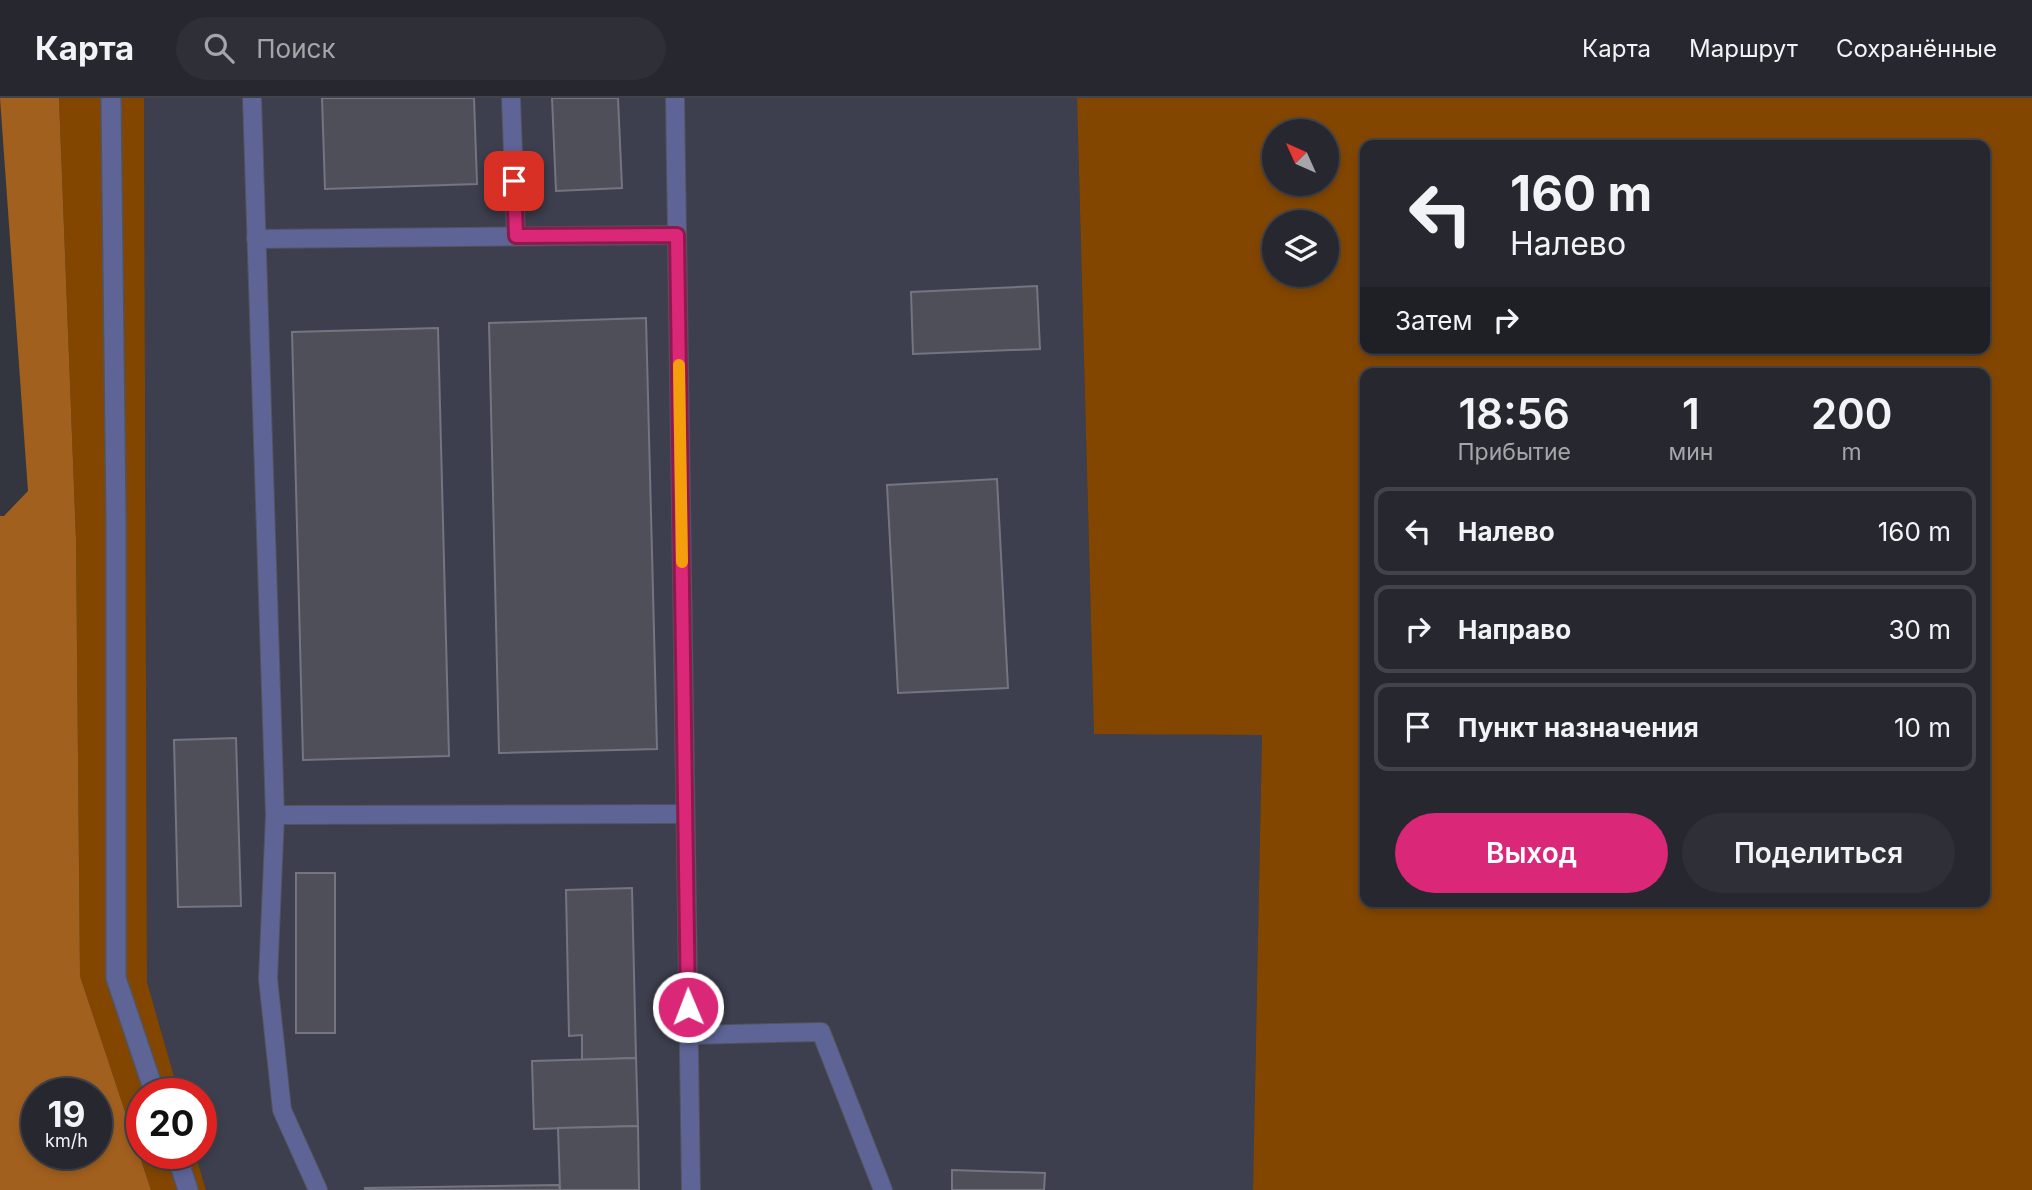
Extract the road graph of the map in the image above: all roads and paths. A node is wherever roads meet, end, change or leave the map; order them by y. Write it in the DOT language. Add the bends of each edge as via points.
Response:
graph roads {
  1 [pos="111,98"];
  2 [pos="251,98"];
  3 [pos="511,98"];
  4 [pos="675,98"];
  5 [pos="677,235"];
  6 [pos="516,236"];
  7 [pos="256,239"];
  8 [pos="685,814"];
  9 [pos="275,815"];
  10 [pos="688,1035"];
  11 [pos="150,1078"];
  12 [pos="181,1169"];
  13 [pos="188,1190"];
  14 [pos="318,1190"];
  15 [pos="691,1190"];
  16 [pos="883,1190"];
  1 -- 11 [label="street" via="116,978"];
  2 -- 7 [label="lane"];
  3 -- 6 [label="lane"];
  4 -- 5 [label="lane"];
  5 -- 6 [label="lane"];
  5 -- 8 [label="lane"];
  6 -- 7 [label="lane"];
  7 -- 9 [label="lane"];
  8 -- 9 [label="lane"];
  8 -- 10 [label="lane"];
  9 -- 14 [label="lane" via="268,979 282,1110"];
  10 -- 15 [label="lane"];
  10 -- 16 [label="lane" via="821,1032"];
  12 -- 13 [label="street"];
}
